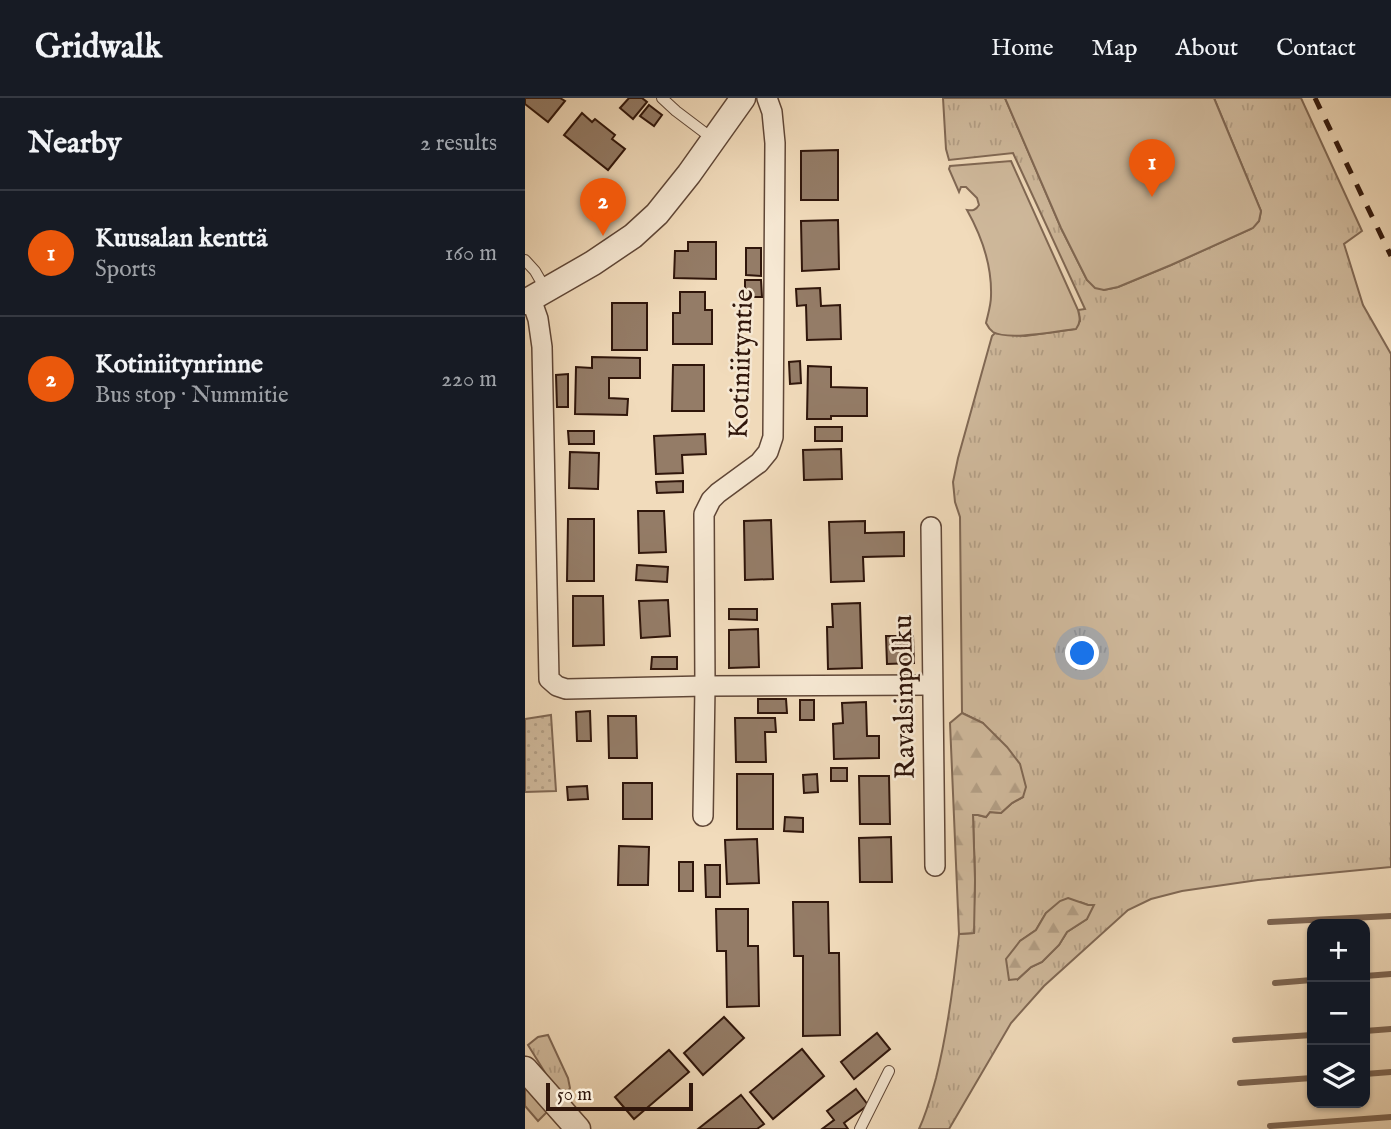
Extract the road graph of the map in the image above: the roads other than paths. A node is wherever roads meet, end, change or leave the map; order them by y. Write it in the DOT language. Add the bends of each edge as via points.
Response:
graph roads {
  1 [pos="662,98"];
  2 [pos="743,98"];
  3 [pos="767,98"];
  4 [pos="713,139"];
  5 [pos="525,260"];
  6 [pos="534,297"];
  7 [pos="931,527"];
  8 [pos="932,685"];
  9 [pos="705,686"];
  10 [pos="703,816"];
  11 [pos="935,866"];
  12 [pos="525,1069"];
  13 [pos="889,1071"];
  14 [pos="578,1129"];
  15 [pos="860,1129"];
  1 -- 4 [label="lane"];
  2 -- 4 [label="street"];
  3 -- 9 [label="street, Kotiniityntie" via="775,143 773,437 759,463 718,493 704,514"];
  4 -- 6 [label="street" via="657,214 633,236"];
  5 -- 6 [label="lane" via="535,271"];
  6 -- 9 [label="street" via="542,347 549,679 566,689"];
  7 -- 8 [label="street, Ravalsinpolku"];
  8 -- 9 [label="street"];
  8 -- 11 [label="street, Ravalsinpolku"];
  9 -- 10 [label="street, Kotiniityntie"];
  12 -- 14 [label="street"];
  13 -- 15 [label="lane"];
}
